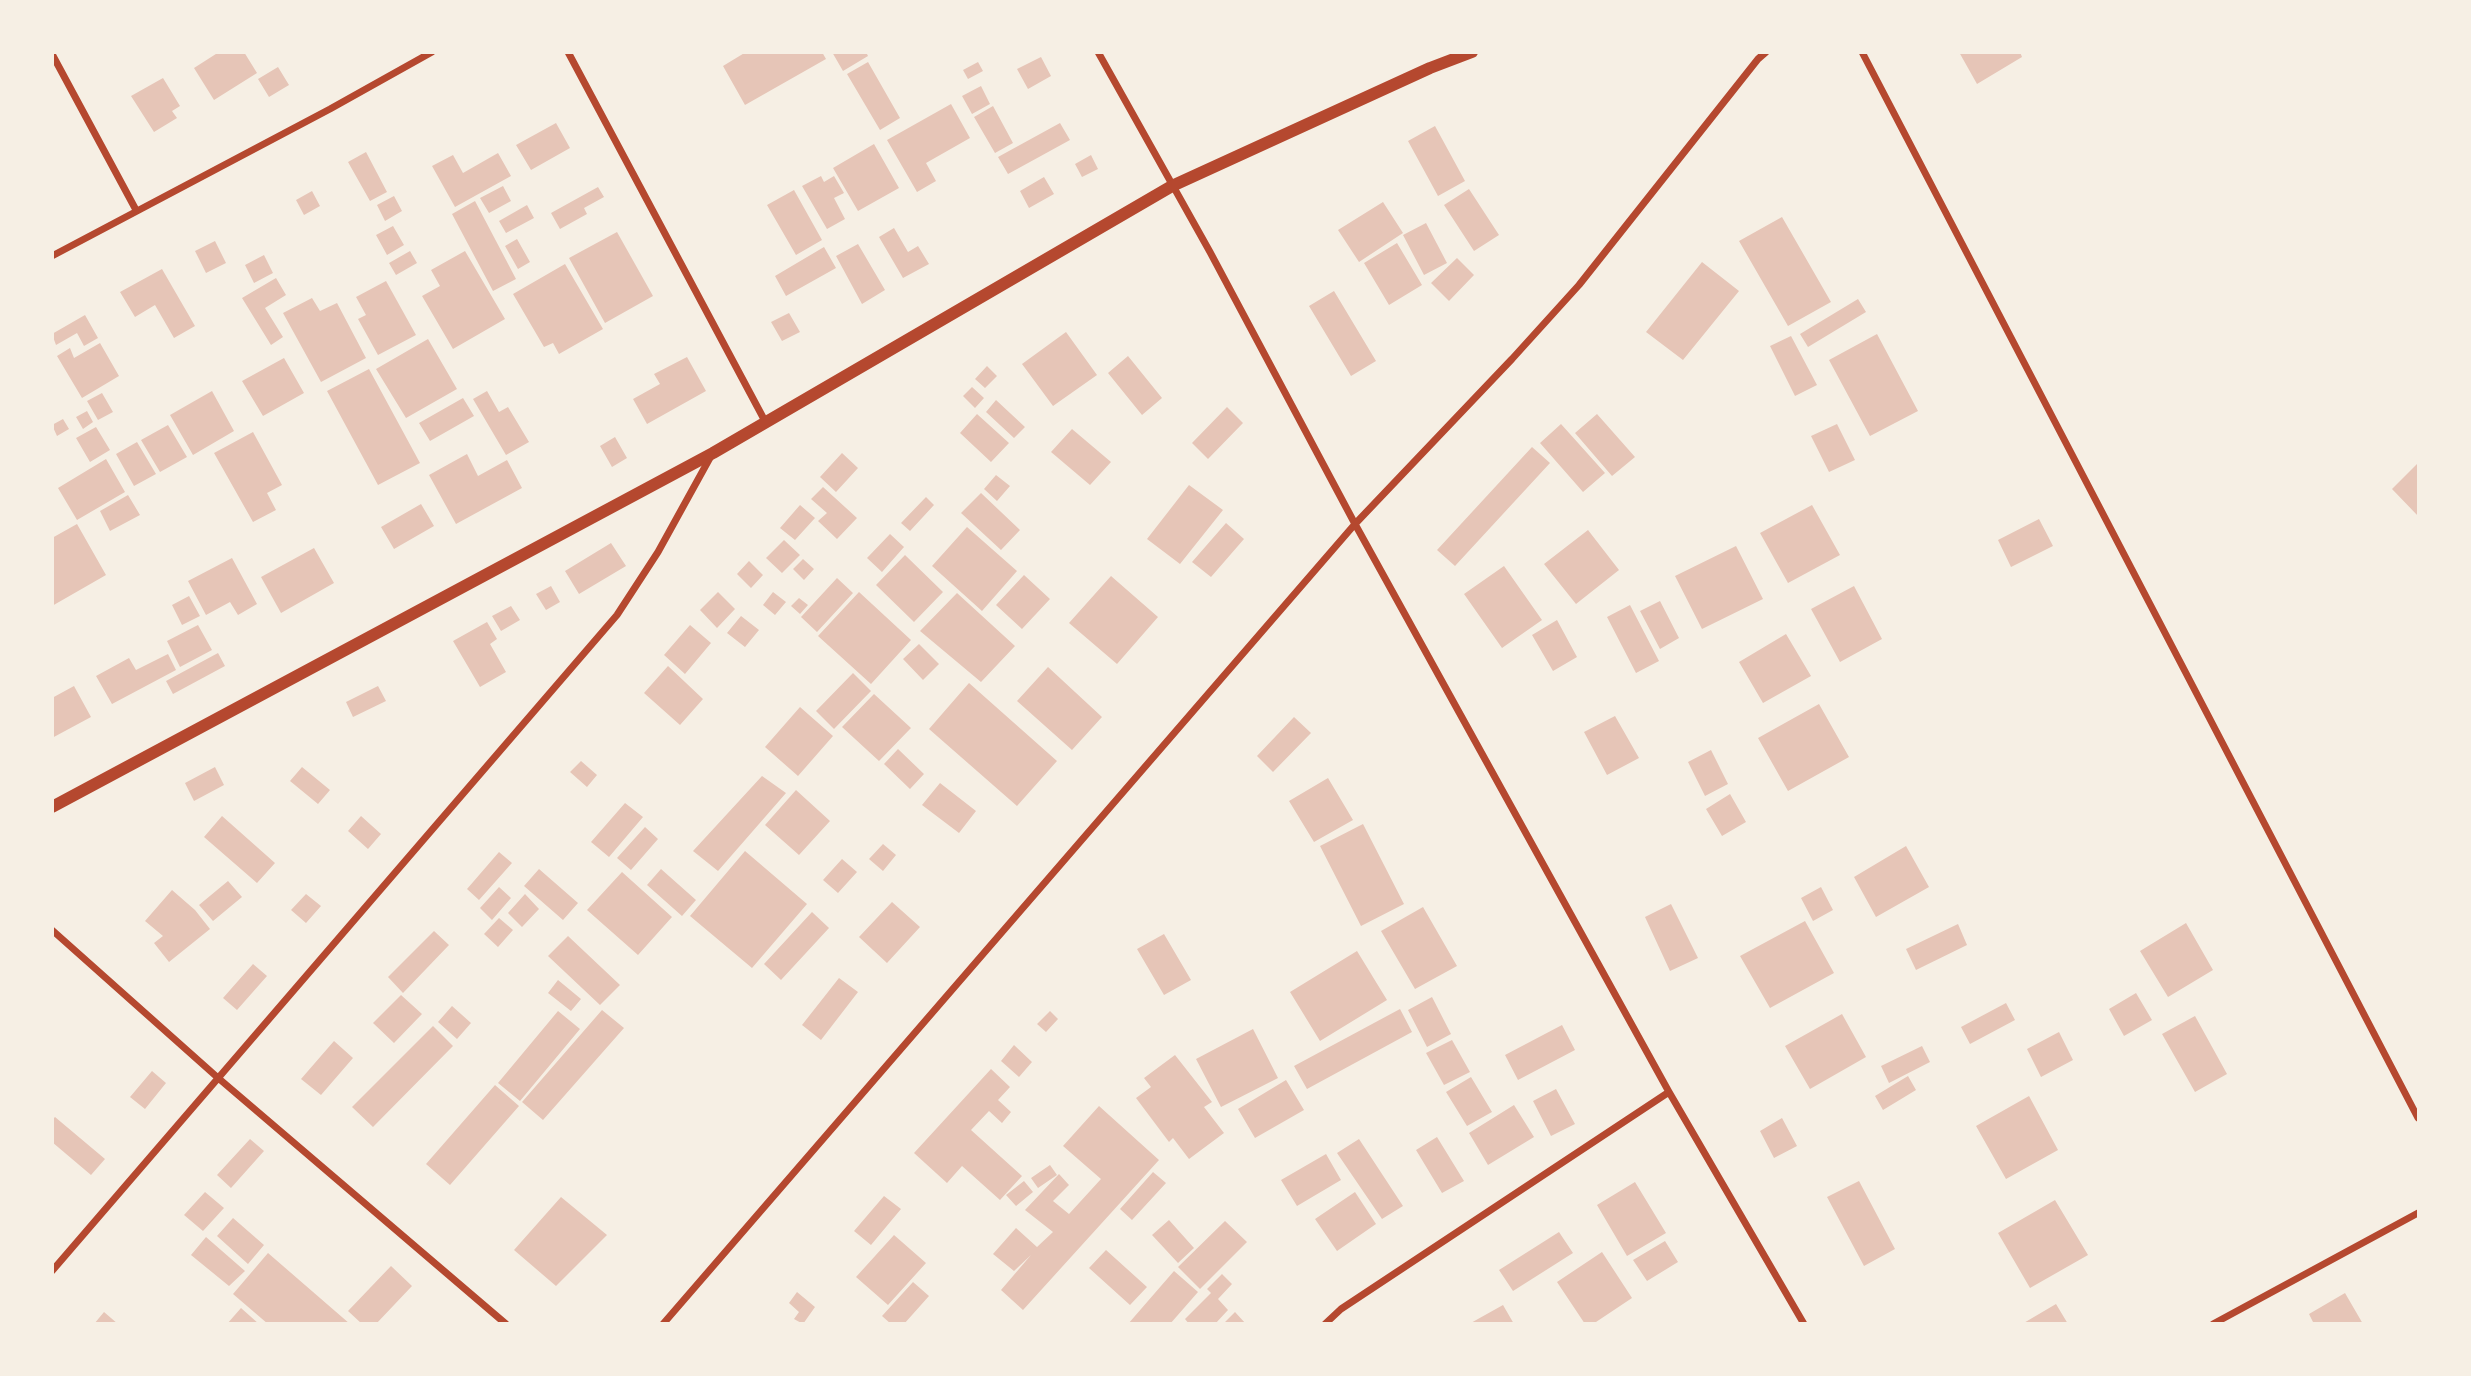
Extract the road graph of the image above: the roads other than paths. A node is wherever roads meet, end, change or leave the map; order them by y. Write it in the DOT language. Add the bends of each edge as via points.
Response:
graph roads {
  1 [pos="432,52"];
  2 [pos="568,52"];
  3 [pos="1098,52"];
  4 [pos="1766,52"];
  5 [pos="1862,52"];
  6 [pos="1470,53"];
  7 [pos="52,54"];
  8 [pos="1172,186"];
  9 [pos="136,210"];
  10 [pos="52,256"];
  11 [pos="766,423"];
  12 [pos="713,453"];
  13 [pos="1356,524"];
  14 [pos="52,807"];
  15 [pos="52,930"];
  16 [pos="217,1077"];
  17 [pos="1669,1093"];
  18 [pos="2418,1118"];
  19 [pos="2418,1213"];
  20 [pos="52,1271"];
  21 [pos="506,1324"];
  22 [pos="663,1324"];
  23 [pos="1325,1324"];
  24 [pos="1804,1324"];
  25 [pos="2213,1324"];
  1 -- 9 [label="street"];
  2 -- 11 [label="street"];
  3 -- 8 [label="street"];
  4 -- 13 [label="street" via="1570,294"];
  5 -- 18 [label="street"];
  6 -- 8 [label="street"];
  7 -- 9 [label="street"];
  8 -- 11 [label="street"];
  8 -- 13 [label="street"];
  9 -- 10 [label="street"];
  11 -- 12 [label="street"];
  12 -- 14 [label="street"];
  12 -- 16 [label="street" via="617,615"];
  13 -- 17 [label="street"];
  13 -- 22 [label="street"];
  15 -- 16 [label="street"];
  16 -- 20 [label="street"];
  16 -- 21 [label="street"];
  17 -- 23 [label="street"];
  17 -- 24 [label="street"];
  19 -- 25 [label="street"];
}
